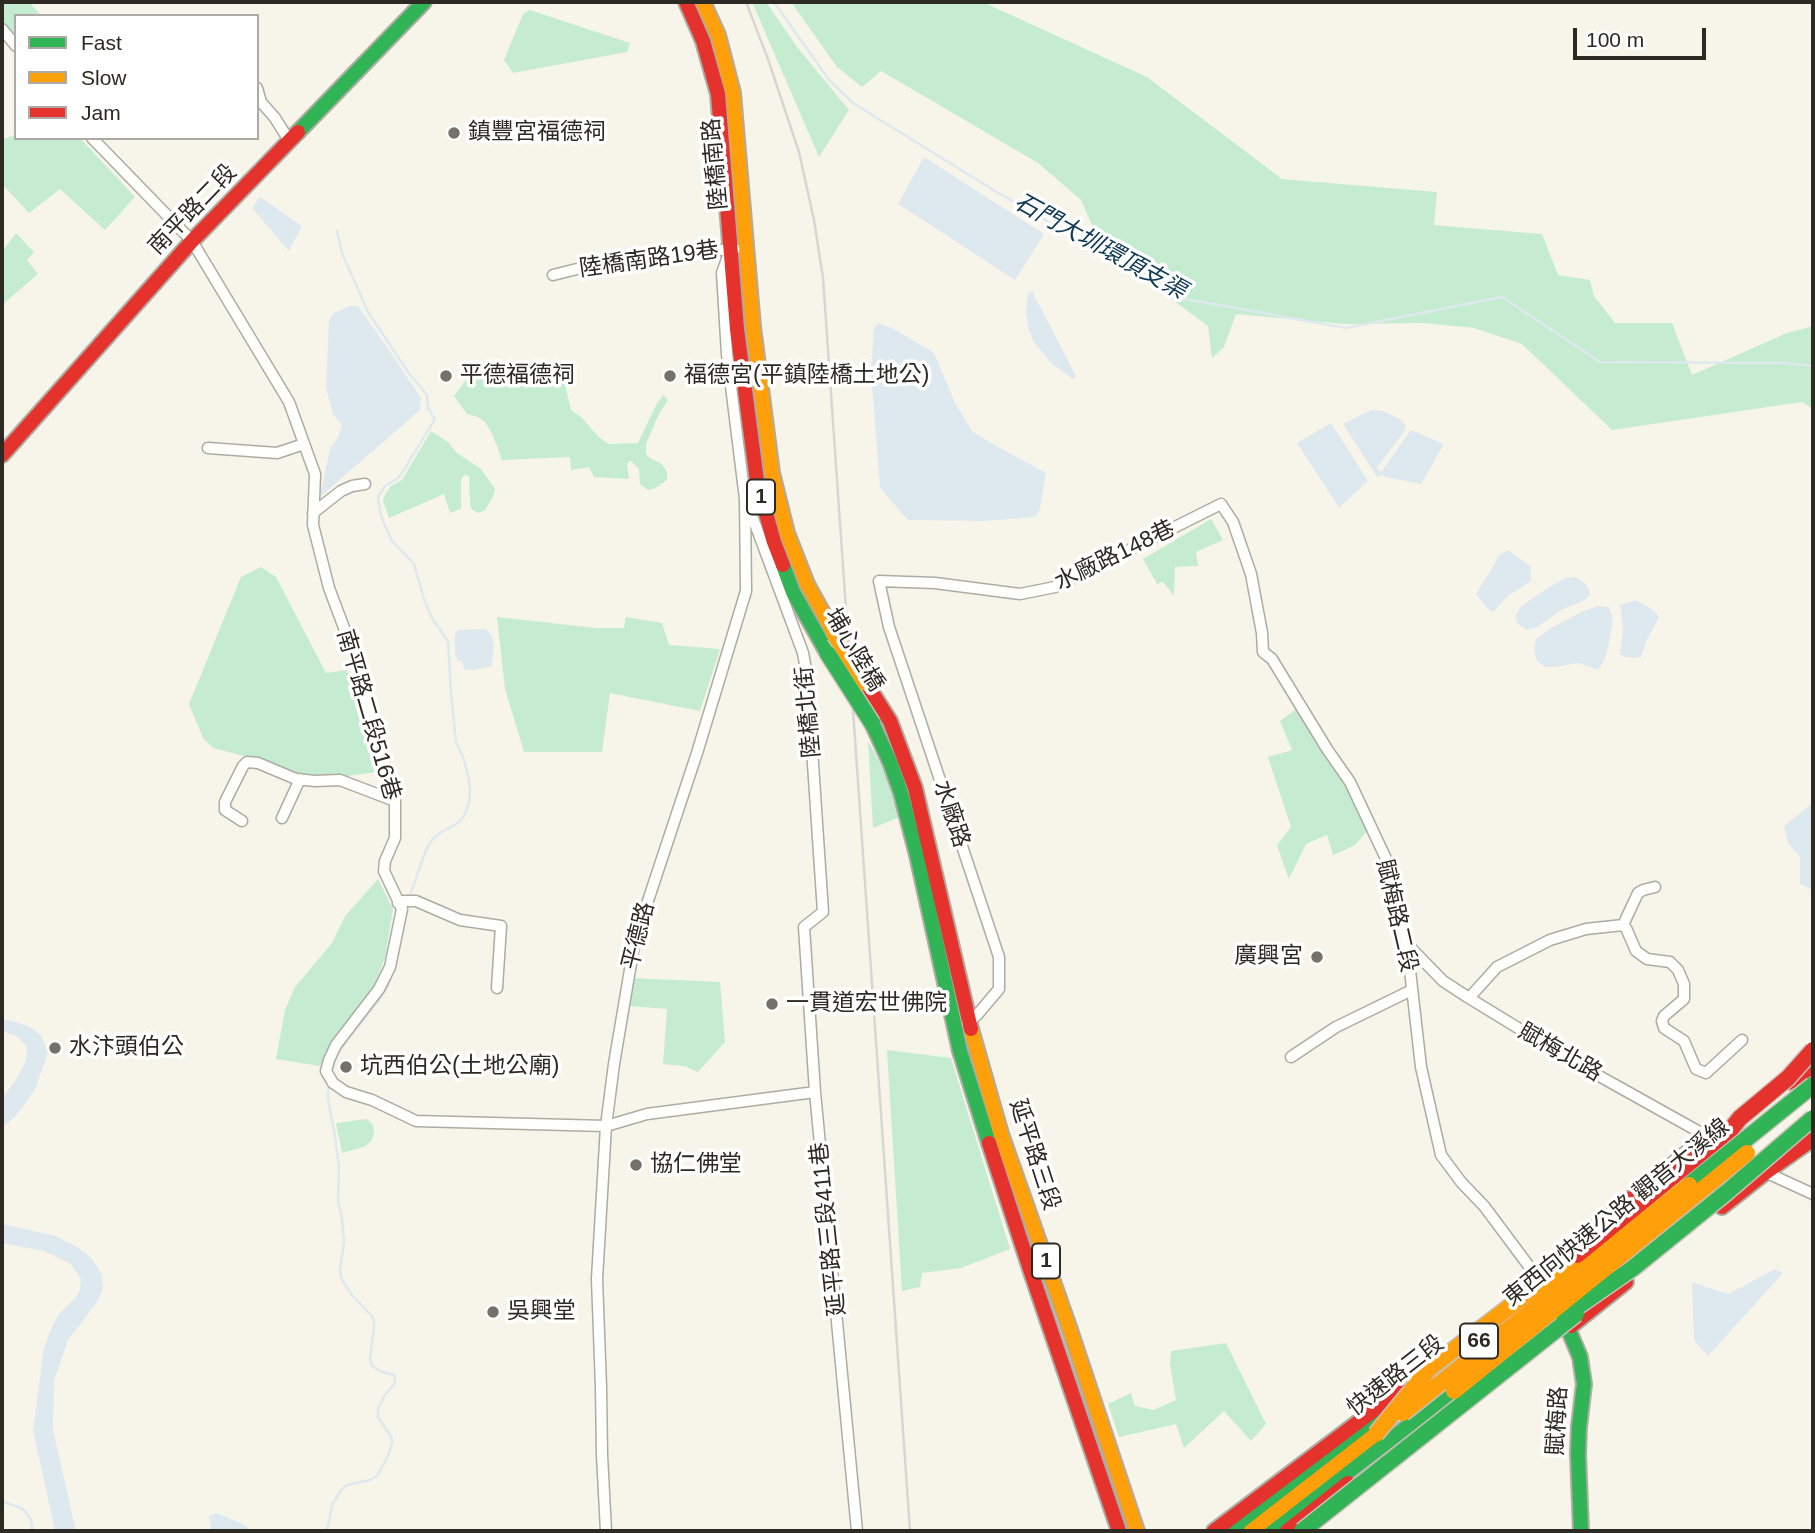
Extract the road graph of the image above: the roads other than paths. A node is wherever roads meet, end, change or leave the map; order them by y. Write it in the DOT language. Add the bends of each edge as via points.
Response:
graph roads {
  1 [pos="424,2"];
  2 [pos="685,2"];
  3 [pos="703,2"];
  4 [pos="2,29"];
  5 [pos="14,44"];
  6 [pos="259,95"];
  7 [pos="94,140"];
  8 [pos="290,142"];
  9 [pos="192,241"];
  10 [pos="738,249"];
  11 [pos="553,275"];
  12 [pos="745,328"];
  13 [pos="727,355"];
  14 [pos="304,444"];
  15 [pos="208,447"];
  16 [pos="2,455"];
  17 [pos="365,484"];
  18 [pos="745,499"];
  19 [pos="1221,504"];
  20 [pos="313,513"];
  21 [pos="879,581"];
  22 [pos="300,779"];
  23 [pos="395,801"];
  24 [pos="282,818"];
  25 [pos="242,821"];
  26 [pos="1655,887"];
  27 [pos="400,902"];
  28 [pos="1623,925"];
  29 [pos="804,927"];
  30 [pos="1407,944"];
  31 [pos="497,988"];
  32 [pos="963,990"];
  33 [pos="1412,990"];
  34 [pos="946,992"];
  35 [pos="1469,998"];
  36 [pos="962,1024"];
  37 [pos="1813,1038"];
  38 [pos="1742,1040"];
  39 [pos="1813,1050"];
  40 [pos="1291,1057"];
  41 [pos="1813,1068"];
  42 [pos="1813,1085"];
  43 [pos="816,1092"];
  44 [pos="1813,1099"];
  45 [pos="1763,1103"];
  46 [pos="1813,1119"];
  47 [pos="606,1126"];
  48 [pos="1732,1128"];
  49 [pos="1813,1130"];
  50 [pos="1708,1136"];
  51 [pos="1813,1139"];
  52 [pos="1724,1146"];
  53 [pos="1759,1167"];
  54 [pos="1727,1192"];
  55 [pos="1813,1194"];
  56 [pos="1633,1268"];
  57 [pos="1541,1283"];
  58 [pos="1565,1323"];
  59 [pos="1069,1327"];
  60 [pos="1052,1333"];
  61 [pos="1430,1368"];
  62 [pos="1454,1391"];
  63 [pos="1377,1434"];
  64 [pos="1104,1462"];
  65 [pos="1229,1526"];
  66 [pos="606,1531"];
  67 [pos="857,1531"];
  68 [pos="1119,1531"];
  69 [pos="1137,1531"];
  70 [pos="1214,1531"];
  71 [pos="1251,1531"];
  72 [pos="1271,1531"];
  73 [pos="1287,1531"];
  74 [pos="1302,1531"];
  75 [pos="1581,1531"];
  1 -- 8 [label="main road, 南平路二段"];
  2 -- 10 [label="main road, 陸橋南路 / 1" via="703,41 718,94"];
  3 -- 10 [label="main road, 陸橋南路 / 1" via="718,35 733,93"];
  4 -- 5 [label="street"];
  6 -- 8 [label="street"];
  7 -- 9 [label="street, 南平路二段516巷"];
  8 -- 9 [label="main road, 南平路二段"];
  9 -- 14 [label="street, 南平路二段516巷" via="289,402"];
  9 -- 16 [label="main road, 南平路二段"];
  10 -- 11 [label="street, 陸橋南路19巷" via="665,254"];
  10 -- 12 [label="main road, 陸橋南路 / 1"];
  10 -- 13 [label="street, 陸橋南路" via="722,273"];
  12 -- 32 [label="main road, 埔心陸橋 / 1, bridge" via="787,533 807,584 890,721 915,788"];
  12 -- 34 [label="main road, 埔心陸橋 / 1, bridge" via="757,481 774,542 793,592 872,723 890,762 917,855"];
  13 -- 18 [label="street, 平德路"];
  14 -- 15 [label="street" via="277,453"];
  14 -- 20 [label="street, 南平路二段516巷" via="315,474"];
  17 -- 20 [label="street" via="341,491"];
  18 -- 29 [label="street, 陸橋北街" via="803,653 807,675 823,912"];
  18 -- 47 [label="street, 平德路" via="747,591 635,940"];
  19 -- 21 [label="street, 水廠路148巷" via="1055,587 1020,594"];
  19 -- 30 [label="street, 賦梅路二段" via="1233,522 1251,575 1263,652 1272,659 1350,782 1388,863"];
  20 -- 23 [label="street, 南平路二段516巷" via="329,588 358,665"];
  21 -- 36 [label="street, 水廠路" via="889,627 999,957 999,989"];
  22 -- 23 [label="street" via="340,780"];
  22 -- 24 [label="street"];
  22 -- 25 [label="street" via="247,761 225,802 225,810"];
  23 -- 27 [label="street, 南平路二段516巷" via="395,838 384,871"];
  26 -- 28 [label="street" via="1638,893"];
  27 -- 31 [label="street" via="416,901 460,920 501,926"];
  27 -- 47 [label="street, 南平路二段516巷" via="390,967 329,1059 326,1071 331,1079 346,1092 416,1121"];
  28 -- 35 [label="street" via="1586,929 1550,940 1497,967"];
  28 -- 38 [label="street" via="1636,951 1647,959 1671,962 1678,970 1684,999 1662,1021 1664,1028 1684,1041 1696,1069 1706,1073"];
  29 -- 43 [label="street, 延平路三段411巷"];
  30 -- 33 [label="street, 賦梅路二段"];
  30 -- 35 [label="street, 賦梅北路" via="1443,981"];
  32 -- 36 [label="main road, 延平路三段 / 1"];
  33 -- 40 [label="street" via="1336,1027"];
  33 -- 57 [label="street, 賦梅路二段" via="1441,1155"];
  34 -- 36 [label="main road, 延平路三段 / 1"];
  35 -- 50 [label="street, 賦梅北路"];
  36 -- 59 [label="main road, 延平路三段 / 1"];
  36 -- 60 [label="main road, 延平路三段 / 1" via="993,1154"];
  37 -- 45 [label="main road"];
  39 -- 48 [label="main road, bridge"];
  41 -- 45 [label="main road, 快速路三段"];
  41 -- 48 [label="main road" via="1745,1123"];
  42 -- 63 [label="main road, 東西向快速公路 觀音大溪線 / 66, bridge"];
  43 -- 47 [label="street, 南平路二段516巷" via="648,1114"];
  43 -- 67 [label="street, 延平路三段411巷"];
  44 -- 62 [label="main road, 東西向快速公路 觀音大溪線 / 66, bridge"];
  45 -- 52 [label="main road, 快速路三段"];
  46 -- 53 [label="main road"];
  46 -- 54 [label="main road, bridge"];
  47 -- 66 [label="street, 平德路" via="597,1279"];
  48 -- 61 [label="main road, bridge" via="1567,1264"];
  49 -- 54 [label="main road, bridge"];
  50 -- 52 [label="street, 賦梅北路"];
  50 -- 57 [label="main road, 快速路三段"];
  51 -- 53 [label="main road"];
  52 -- 53 [label="street, 賦梅北路"];
  52 -- 57 [label="main road, 快速路三段 / 66"];
  53 -- 55 [label="street"];
  53 -- 58 [label="main road"];
  54 -- 56 [label="main road, bridge"];
  56 -- 62 [label="main road, bridge"];
  56 -- 74 [label="main road, bridge"];
  57 -- 65 [label="main road, 快速路三段 / 66"];
  58 -- 73 [label="main road, 66"];
  58 -- 75 [label="main road, 賦梅路" via="1580,1357 1584,1384 1578,1454"];
  59 -- 60 [label="main road"];
  59 -- 64 [label="main road, 延平路三段 / 1"];
  60 -- 64 [label="main road, 延平路三段 / 1"];
  61 -- 63 [label="main road, bridge"];
  61 -- 65 [label="main road, bridge"];
  62 -- 72 [label="main road, 東西向快速公路 觀音大溪線 / 66"];
  63 -- 71 [label="main road, 東西向快速公路 觀音大溪線 / 66"];
  64 -- 68 [label="main road, 延平路三段 / 1"];
  64 -- 69 [label="main road, 延平路三段 / 1"];
  65 -- 70 [label="main road"];
}
